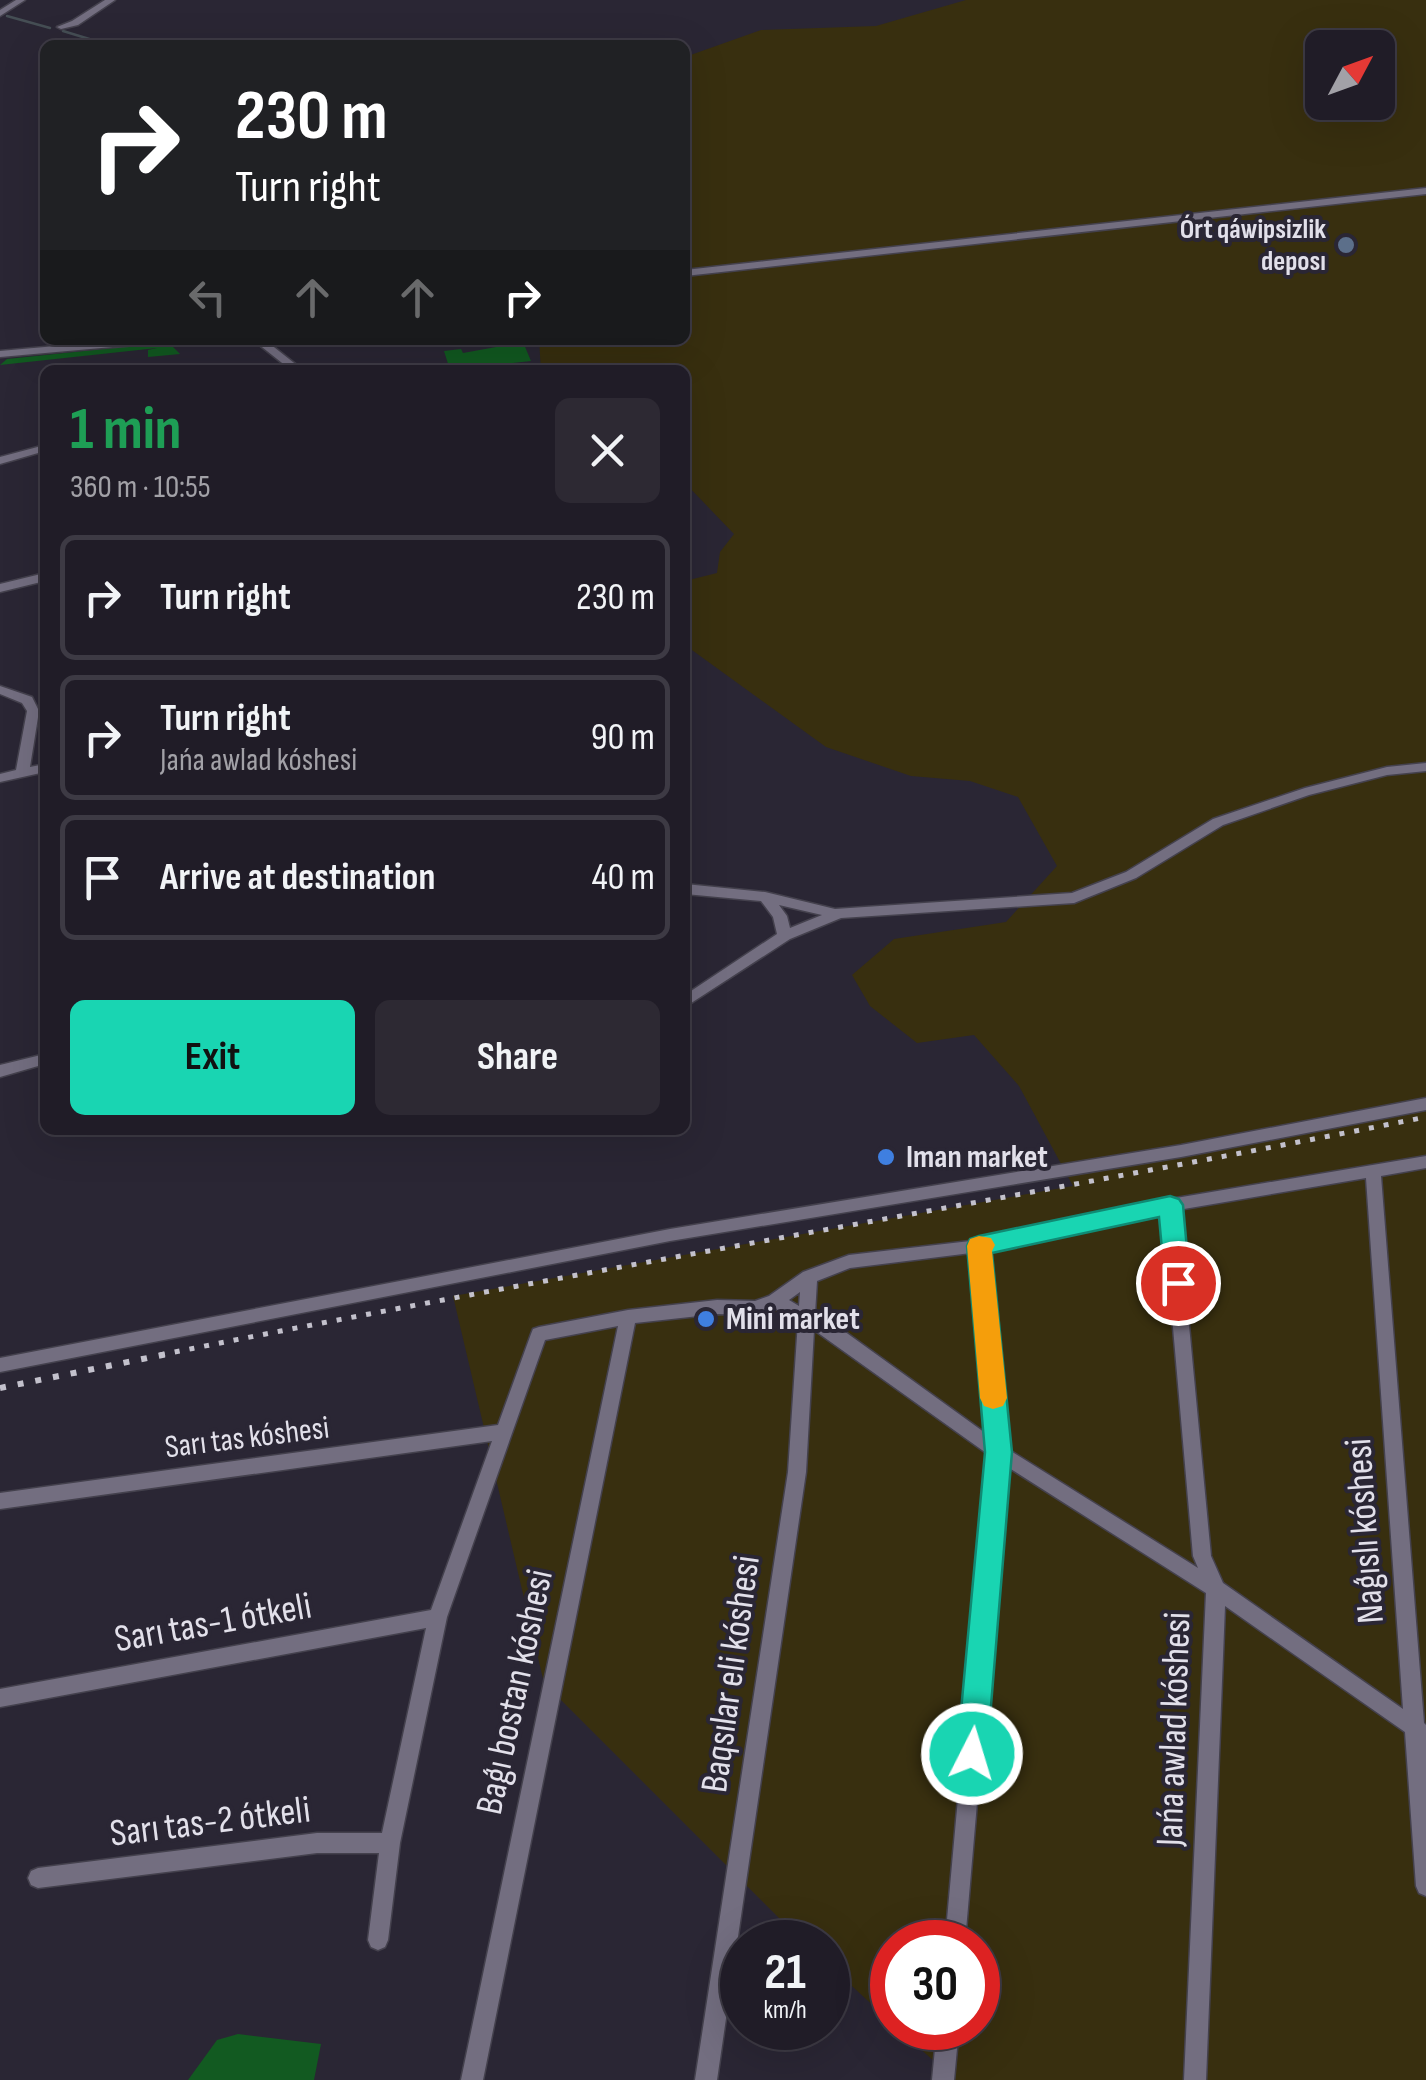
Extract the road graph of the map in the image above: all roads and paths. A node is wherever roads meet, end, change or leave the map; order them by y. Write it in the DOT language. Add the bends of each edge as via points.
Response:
graph roads {
  1 [pos="21,0"];
  2 [pos="112,0"];
  3 [pos="0,14"];
  4 [pos="61,27"];
  5 [pos="1426,191"];
  6 [pos="690,276"];
  7 [pos="61,345"];
  8 [pos="102,345"];
  9 [pos="265,345"];
  10 [pos="0,354"];
  11 [pos="291,365"];
  12 [pos="40,449"];
  13 [pos="0,461"];
  14 [pos="40,578"];
  15 [pos="0,588"];
  16 [pos="0,690"];
  17 [pos="1426,767"];
  18 [pos="40,769"];
  19 [pos="22,773"];
  20 [pos="0,778"];
  21 [pos="690,890"];
  22 [pos="765,897"];
  23 [pos="839,913"];
  24 [pos="785,936"];
  25 [pos="690,999"];
  26 [pos="40,1060"];
  27 [pos="0,1071"];
  28 [pos="1426,1104"];
  29 [pos="1426,1162"];
  30 [pos="1372,1172"];
  31 [pos="1170,1205"];
  32 [pos="979,1246"];
  33 [pos="810,1277"];
  34 [pos="775,1301"];
  35 [pos="804,1316"];
  36 [pos="628,1317"];
  37 [pos="0,1366"];
  38 [pos="502,1432"];
  39 [pos="998,1452"];
  40 [pos="0,1501"];
  41 [pos="1216,1589"];
  42 [pos="438,1617"];
  43 [pos="0,1698"];
  44 [pos="1421,1733"];
  45 [pos="390,1843"];
  46 [pos="38,1878"];
  47 [pos="1426,1886"];
  48 [pos="957,1920"];
  49 [pos="378,1940"];
  50 [pos="946,2050"];
  51 [pos="472,2080"];
  52 [pos="706,2080"];
  53 [pos="943,2080"];
  54 [pos="1195,2080"];
  1 -- 3 [label="street"];
  2 -- 4 [label="street"];
  5 -- 6 [label="street"];
  7 -- 10 [label="street"];
  8 -- 10 [label="street"];
  9 -- 11 [label="street"];
  12 -- 13 [label="street"];
  14 -- 15 [label="street"];
  16 -- 19 [label="street" via="27,700 33,712"];
  17 -- 23 [label="street" via="1306,792 1218,822 1131,875 1074,898"];
  18 -- 19 [label="street"];
  19 -- 20 [label="street"];
  21 -- 22 [label="street"];
  22 -- 23 [label="street"];
  22 -- 24 [label="street"];
  23 -- 24 [label="street"];
  24 -- 25 [label="street"];
  26 -- 27 [label="street"];
  28 -- 37 [label="street" via="670,1235"];
  29 -- 30 [label="street"];
  30 -- 31 [label="street"];
  30 -- 44 [label="street, Naǵıslı kóshesi"];
  31 -- 32 [label="street"];
  31 -- 41 [label="street, Jańa awlad kóshesi" via="1202,1556"];
  32 -- 33 [label="street" via="849,1262"];
  32 -- 39 [label="street"];
  33 -- 34 [label="street"];
  33 -- 35 [label="street, Baqsılar eli kóshesi"];
  34 -- 35 [label="street"];
  34 -- 36 [label="street"];
  35 -- 39 [label="street"];
  35 -- 52 [label="street, Baqsılar eli kóshesi" via="796,1472"];
  36 -- 38 [label="street" via="539,1334"];
  36 -- 51 [label="street, Baǵı bostan kóshesi"];
  38 -- 40 [label="street, Sarı tas kóshesi"];
  38 -- 42 [label="street"];
  39 -- 41 [label="street"];
  39 -- 48 [label="street"];
  41 -- 44 [label="street"];
  41 -- 54 [label="street, Jańa awlad kóshesi"];
  42 -- 43 [label="street, Sarı tas-1 ótkeli"];
  42 -- 45 [label="street"];
  44 -- 47 [label="street, Naǵıslı kóshesi"];
  45 -- 46 [label="street, Sarı tas-2 ótkeli" via="317,1843"];
  45 -- 49 [label="street"];
  50 -- 53 [label="street"];
}
